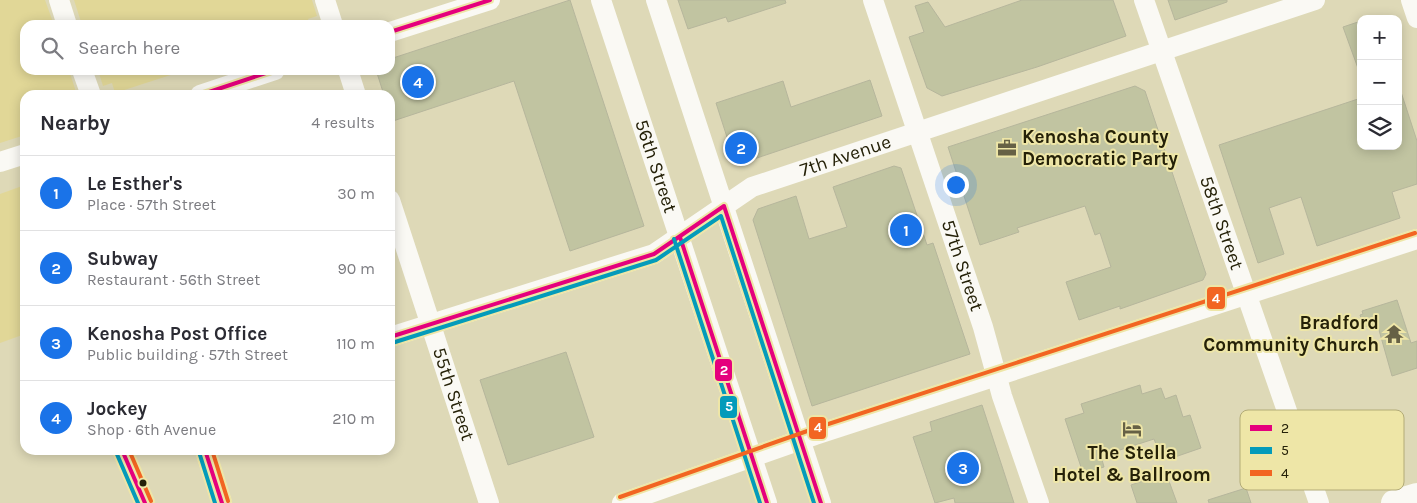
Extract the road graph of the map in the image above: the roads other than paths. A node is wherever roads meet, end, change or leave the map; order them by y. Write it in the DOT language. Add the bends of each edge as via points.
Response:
graph roads {
  1 [pos="59,0"];
  2 [pos="325,0"];
  3 [pos="490,0"];
  4 [pos="601,0"];
  5 [pos="656,0"];
  6 [pos="873,0"];
  7 [pos="1144,0"];
  8 [pos="1315,0"];
  9 [pos="1411,0"];
  10 [pos="1417,18"];
  11 [pos="65,20"];
  12 [pos="332,20"];
  13 [pos="395,30"];
  14 [pos="1161,51"];
  15 [pos="84,75"];
  16 [pos="260,75"];
  17 [pos="350,75"];
  18 [pos="89,90"];
  19 [pos="215,90"];
  20 [pos="354,90"];
  21 [pos="917,131"];
  22 [pos="20,156"];
  23 [pos="0,162"];
  24 [pos="724,206"];
  25 [pos="395,216"];
  26 [pos="680,237"];
  27 [pos="1417,239"];
  28 [pos="1246,296"];
  29 [pos="430,324"];
  30 [pos="395,335"];
  31 [pos="996,376"];
  32 [pos="1286,410"];
  33 [pos="800,441"];
  34 [pos="207,455"];
  35 [pos="751,457"];
  36 [pos="1314,490"];
  37 [pos="1417,496"];
  38 [pos="222,503"];
  39 [pos="489,503"];
  40 [pos="622,503"];
  41 [pos="767,503"];
  42 [pos="821,503"];
  43 [pos="1039,503"];
  44 [pos="1319,503"];
  45 [pos="1394,503"];
  1 -- 11 [label="street"];
  2 -- 12 [label="street"];
  3 -- 13 [label="street"];
  4 -- 26 [label="street, 56th Street"];
  5 -- 24 [label="street"];
  6 -- 21 [label="street, 57th Street"];
  7 -- 14 [label="street, 58th Street"];
  8 -- 14 [label="street, 7th Avenue"];
  9 -- 10 [label="street"];
  14 -- 21 [label="street, 7th Avenue"];
  14 -- 28 [label="street, 58th Street"];
  15 -- 18 [label="street"];
  16 -- 19 [label="street"];
  17 -- 20 [label="street"];
  21 -- 24 [label="street, 7th Avenue" via="752,187"];
  21 -- 31 [label="street, 57th Street" via="983,327"];
  22 -- 23 [label="street"];
  24 -- 26 [label="street, 7th Avenue"];
  24 -- 33 [label="street"];
  25 -- 29 [label="street, 55th Street"];
  26 -- 29 [label="street, 7th Avenue" via="654,254"];
  26 -- 35 [label="street, 56th Street"];
  27 -- 28 [label="street"];
  28 -- 31 [label="street"];
  28 -- 32 [label="street, 58th Street"];
  29 -- 30 [label="street, 7th Avenue"];
  29 -- 39 [label="street, 55th Street"];
  31 -- 33 [label="street"];
  31 -- 43 [label="street, 57th Street"];
  33 -- 35 [label="street"];
  33 -- 42 [label="street"];
  34 -- 38 [label="street"];
  35 -- 40 [label="street"];
  35 -- 41 [label="street, 56th Street"];
  36 -- 44 [label="street, 58th Street"];
  37 -- 45 [label="main road"];
}
